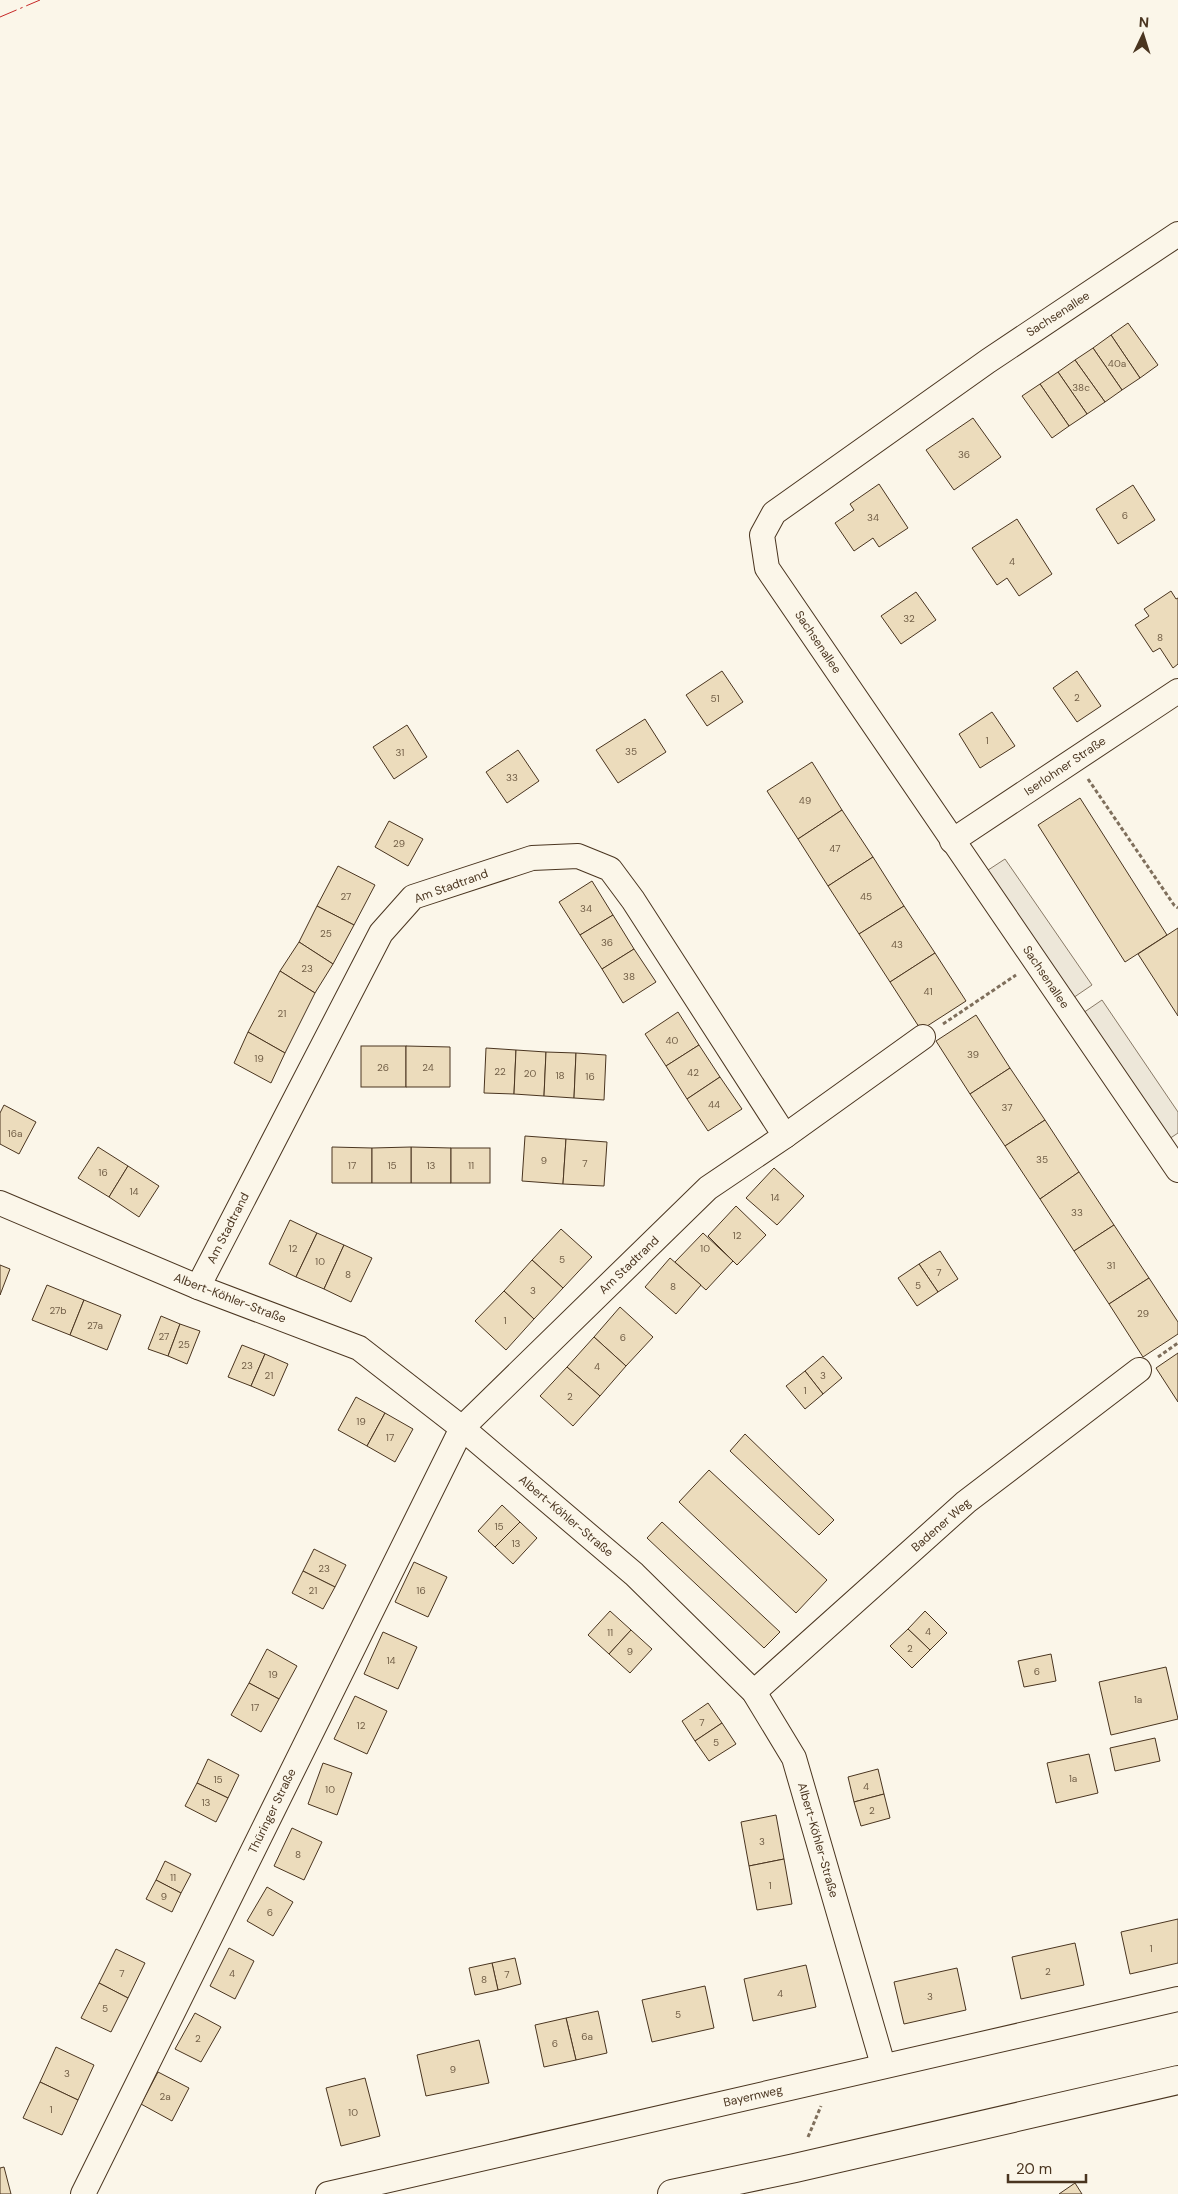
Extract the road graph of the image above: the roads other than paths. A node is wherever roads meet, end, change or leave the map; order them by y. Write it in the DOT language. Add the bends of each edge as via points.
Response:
graph roads {
  1 [pos="1178,234"];
  2 [pos="1178,691"];
  3 [pos="952,841"];
  4 [pos="923,1037"];
  5 [pos="785,1136"];
  6 [pos="1178,1170"];
  7 [pos="0,1203"];
  8 [pos="198,1287"];
  9 [pos="1139,1370"];
  10 [pos="462,1428"];
  11 [pos="754,1692"];
  12 [pos="1178,1999"];
  13 [pos="883,2065"];
  14 [pos="1178,2080"];
  15 [pos="83,2194"];
  16 [pos="328,2194"];
  17 [pos="672,2194"];
  1 -- 3 [label="street, Sachsenallee" via="988,360 774,513 762,535 767,568"];
  2 -- 3 [label="street, Iserlohner Straße"];
  3 -- 6 [label="street, Sachsenallee"];
  4 -- 5 [label="street, Am Stadtrand"];
  5 -- 8 [label="street, Am Stadtrand" via="610,869 578,856 532,858 413,897 380,934"];
  5 -- 10 [label="street, Am Stadtrand" via="708,1188"];
  7 -- 8 [label="street, Albert-Köhler-Straße"];
  8 -- 10 [label="street, Albert-Köhler-Straße" via="359,1348"];
  9 -- 11 [label="street, Badener Weg" via="966,1502"];
  10 -- 11 [label="street, Albert-Köhler-Straße" via="634,1574"];
  10 -- 15 [label="street, Thüringer Straße"];
  11 -- 13 [label="street, Albert-Köhler-Straße" via="794,1758"];
  12 -- 13 [label="street, Bayernweg"];
  13 -- 16 [label="street, Bayernweg"];
  14 -- 17 [label="main road"];
}
